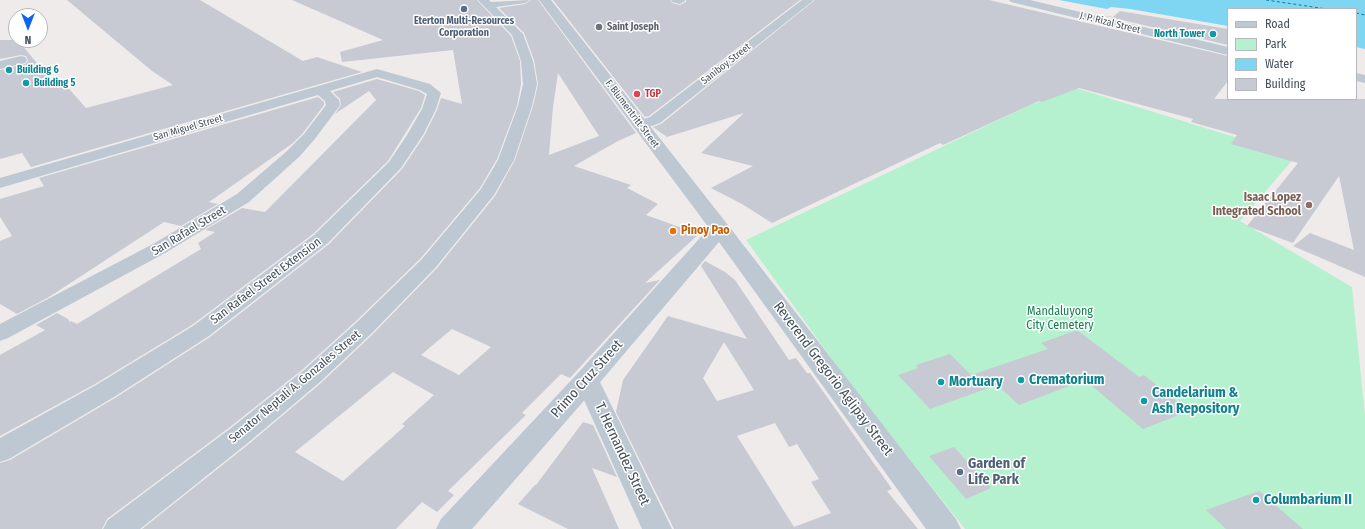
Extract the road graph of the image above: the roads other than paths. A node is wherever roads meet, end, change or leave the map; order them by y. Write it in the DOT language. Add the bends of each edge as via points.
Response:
graph roads {
  1 [pos="525,0"];
  2 [pos="545,0"];
  3 [pos="809,0"];
  4 [pos="1015,0"];
  5 [pos="486,3"];
  6 [pos="1227,51"];
  7 [pos="0,55"];
  8 [pos="0,65"];
  9 [pos="377,73"];
  10 [pos="320,89"];
  11 [pos="640,125"];
  12 [pos="0,183"];
  13 [pos="720,228"];
  14 [pos="0,333"];
  15 [pos="587,380"];
  16 [pos="0,451"];
  17 [pos="118,529"];
  18 [pos="452,529"];
  19 [pos="657,529"];
  20 [pos="945,529"];
  1 -- 5 [label="street"];
  2 -- 11 [label="street, F. Blumentritt Street"];
  3 -- 11 [label="street, Saniboy Street" via="655,120"];
  4 -- 6 [label="street, J. P. Rizal Street"];
  5 -- 17 [label="street, Senator Neptali A. Gonzales Street" via="517,34 527,61 530,84 506,160 488,191 429,264 364,328 240,435"];
  7 -- 8 [label="street" via="17,56"];
  9 -- 10 [label="street, San Miguel Street"];
  9 -- 16 [label="street, San Rafael Street Extension" via="425,87 434,93 429,109 415,135 395,165 359,203 321,239 201,330 105,391"];
  10 -- 12 [label="street, San Miguel Street"];
  10 -- 14 [label="street, San Rafael Street" via="334,105 309,137 243,198 160,248"];
  11 -- 13 [label="street, F. Blumentritt Street"];
  13 -- 15 [label="street, Primo Cruz Street"];
  13 -- 20 [label="street, Reverend Gregorio Aglipay Street"];
  15 -- 18 [label="street, Primo Cruz Street"];
  15 -- 19 [label="street, T. Hernandez Street"];
}
